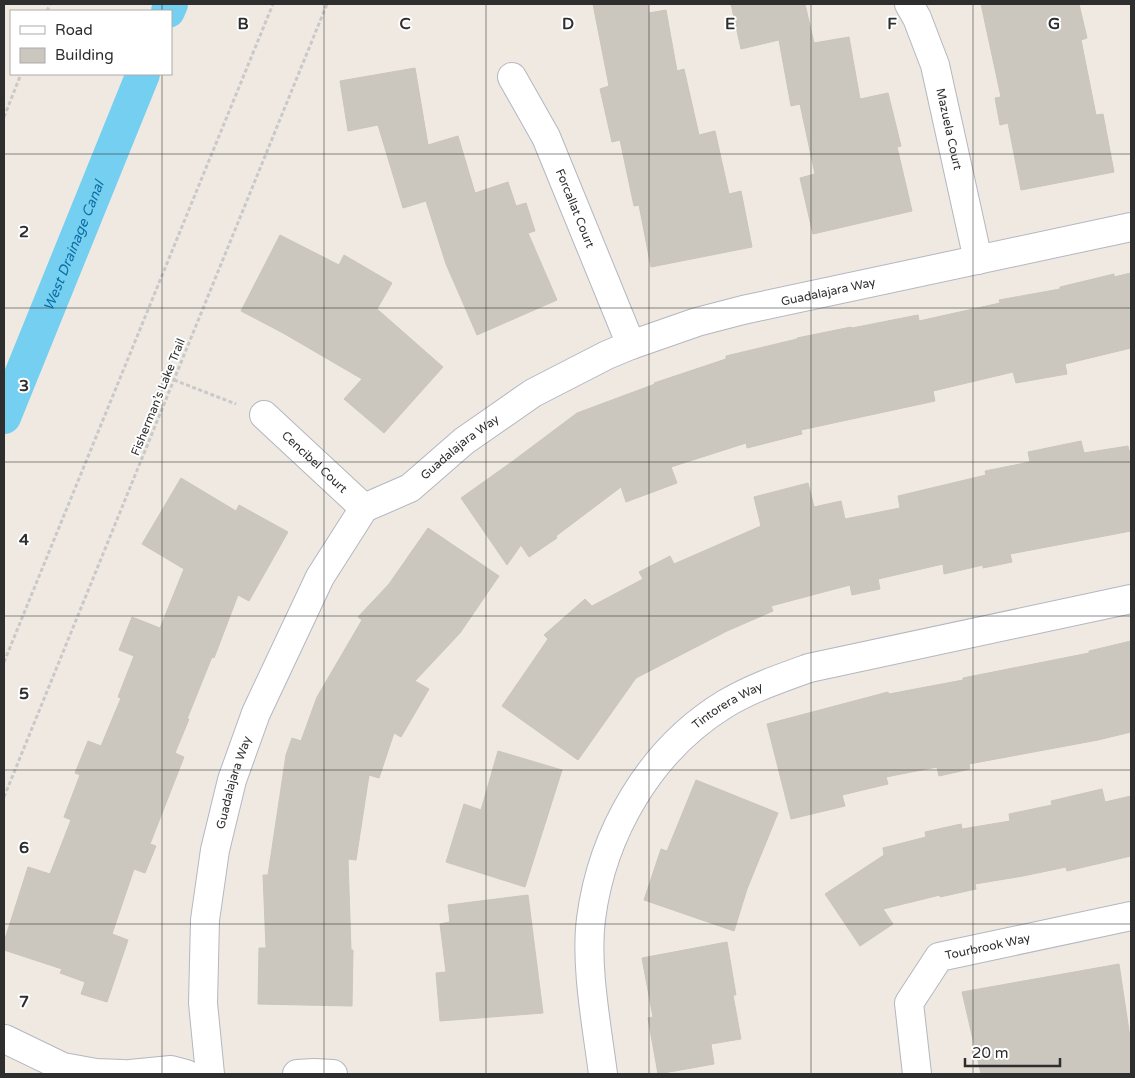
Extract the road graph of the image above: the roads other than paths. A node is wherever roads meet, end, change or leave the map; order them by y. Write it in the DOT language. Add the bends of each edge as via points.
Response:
graph roads {
  1 [pos="909,4"];
  2 [pos="512,77"];
  3 [pos="1131,228"];
  4 [pos="978,260"];
  5 [pos="631,345"];
  6 [pos="264,415"];
  7 [pos="364,508"];
  8 [pos="1131,599"];
  9 [pos="1131,916"];
  10 [pos="5,1039"];
  11 [pos="122,1074"];
  12 [pos="130,1074"];
  13 [pos="186,1074"];
  14 [pos="210,1074"];
  15 [pos="297,1074"];
  16 [pos="333,1074"];
  17 [pos="603,1074"];
  18 [pos="917,1074"];
  1 -- 4 [label="street, Mazuela Court" via="936,65"];
  2 -- 5 [label="street, Forcallat Court" via="546,137"];
  3 -- 4 [label="street, Guadalajara Way"];
  4 -- 5 [label="street, Guadalajara Way" via="743,310"];
  5 -- 7 [label="street, Guadalajara Way" via="533,393 464,441 410,488"];
  6 -- 7 [label="street, Cencibel Court"];
  7 -- 14 [label="street, Guadalajara Way" via="320,577 256,713 232,780 215,850 205,920 203,1003"];
  8 -- 17 [label="street, Tintorera Way" via="809,668 771,681 725,704 693,728 663,756 633,796 614,832 601,871 591,920 590,971"];
  9 -- 18 [label="street, Tourbrook Way" via="939,957 909,1003"];
  10 -- 11 [label="street" via="63,1067"];
  12 -- 13 [label="street" via="171,1070"];
  15 -- 16 [label="street"];
}
